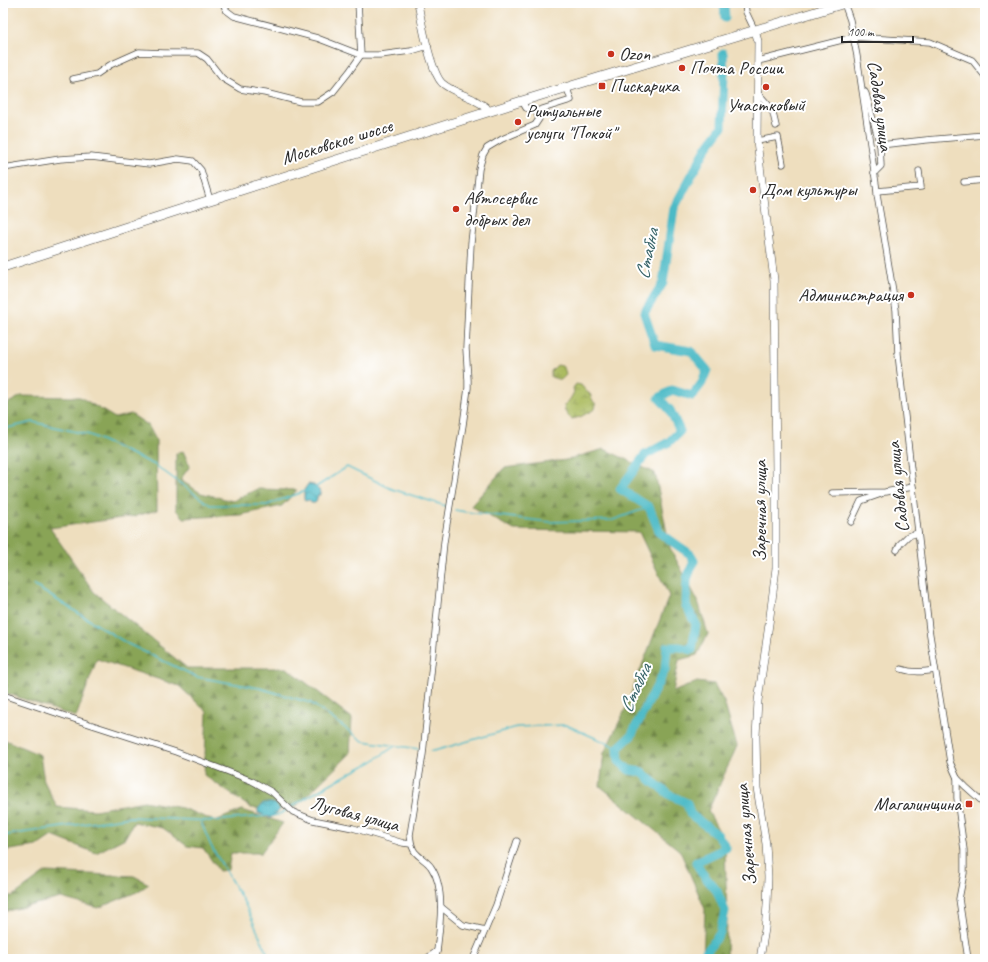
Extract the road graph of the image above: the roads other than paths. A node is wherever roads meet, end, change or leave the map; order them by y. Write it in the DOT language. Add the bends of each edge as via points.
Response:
graph roads {
  1 [pos="223,3"];
  2 [pos="358,3"];
  3 [pos="418,3"];
  4 [pos="745,3"];
  5 [pos="844,3"];
  6 [pos="751,32"];
  7 [pos="854,37"];
  8 [pos="428,46"];
  9 [pos="361,56"];
  10 [pos="758,61"];
  11 [pos="985,76"];
  12 [pos="73,79"];
  13 [pos="567,88"];
  14 [pos="862,89"];
  15 [pos="758,93"];
  16 [pos="522,101"];
  17 [pos="536,111"];
  18 [pos="489,112"];
  19 [pos="776,126"];
  20 [pos="985,135"];
  21 [pos="758,141"];
  22 [pos="880,145"];
  23 [pos="783,164"];
  24 [pos="3,168"];
  25 [pos="920,171"];
  26 [pos="874,173"];
  27 [pos="985,180"];
  28 [pos="964,182"];
  29 [pos="877,191"];
  30 [pos="210,200"];
  31 [pos="3,267"];
  32 [pos="913,487"];
  33 [pos="884,492"];
  34 [pos="832,493"];
  35 [pos="852,522"];
  36 [pos="918,532"];
  37 [pos="898,550"];
  38 [pos="901,669"];
  39 [pos="935,670"];
  40 [pos="3,695"];
  41 [pos="957,778"];
  42 [pos="985,804"];
  43 [pos="517,841"];
  44 [pos="411,844"];
  45 [pos="441,907"];
  46 [pos="486,930"];
  47 [pos="437,951"];
  48 [pos="426,959"];
  49 [pos="436,959"];
  50 [pos="473,959"];
  51 [pos="760,959"];
  52 [pos="968,959"];
  1 -- 9 [label="street" via="226,10 234,16 317,38"];
  2 -- 9 [label="street"];
  3 -- 8 [label="street"];
  4 -- 6 [label="street"];
  5 -- 6 [label="main road"];
  5 -- 7 [label="street, Садовая улица"];
  6 -- 10 [label="street, Заречная улица" via="758,41"];
  6 -- 13 [label="main road, Московское шоссе"];
  7 -- 10 [label="street"];
  7 -- 11 [label="street" via="930,42 972,60"];
  7 -- 14 [label="street, Садовая улица"];
  8 -- 9 [label="street" via="412,51"];
  8 -- 18 [label="street" via="437,76 443,84 486,107"];
  9 -- 12 [label="street" via="333,92 318,102 301,102 240,88 222,78 207,59 198,53 139,52 97,74"];
  10 -- 15 [label="street, Заречная улица"];
  13 -- 16 [label="main road, Московское шоссе"];
  13 -- 17 [label="street" via="571,100"];
  14 -- 22 [label="street" via="866,94"];
  14 -- 26 [label="street, Садовая улица"];
  15 -- 19 [label="street" via="772,109"];
  15 -- 21 [label="street, Заречная улица"];
  16 -- 17 [label="street" via="526,108"];
  16 -- 18 [label="main road, Московское шоссе"];
  17 -- 44 [label="street" via="539,119 535,125 487,148 478,169 466,348 468,388 444,542 423,754 410,835"];
  18 -- 30 [label="main road, Московское шоссе"];
  20 -- 22 [label="street, Садовая улица"];
  21 -- 23 [label="street" via="778,137"];
  21 -- 51 [label="street, Заречная улица" via="774,280 776,475 776,568 758,701 756,736 757,788 766,844 768,877 765,929"];
  22 -- 26 [label="street" via="881,166"];
  24 -- 30 [label="street" via="91,157 149,164 178,159 193,162 201,170"];
  25 -- 29 [label="street" via="921,187"];
  26 -- 29 [label="street, Садовая улица"];
  27 -- 28 [label="street"];
  29 -- 32 [label="street, Садовая улица" via="896,310 898,354"];
  30 -- 31 [label="main road, Московское шоссе"];
  32 -- 33 [label="street"];
  32 -- 36 [label="street, Садовая улица"];
  33 -- 34 [label="street"];
  33 -- 35 [label="street" via="861,501"];
  36 -- 37 [label="street" via="908,536"];
  36 -- 39 [label="street, Садовая улица"];
  38 -- 39 [label="street" via="909,672"];
  39 -- 41 [label="street, Садовая улица" via="950,762"];
  40 -- 44 [label="street, Луговая улица" via="176,752 252,781 272,792 291,811 313,820"];
  41 -- 42 [label="street, Садовая улица"];
  41 -- 52 [label="street, Садовая улица" via="964,850 964,873 959,899"];
  43 -- 46 [label="street"];
  44 -- 45 [label="street" via="415,852 431,866 436,876"];
  45 -- 46 [label="street" via="463,925"];
  45 -- 47 [label="street"];
  46 -- 50 [label="street"];
  47 -- 48 [label="street"];
  47 -- 49 [label="street"];
}
